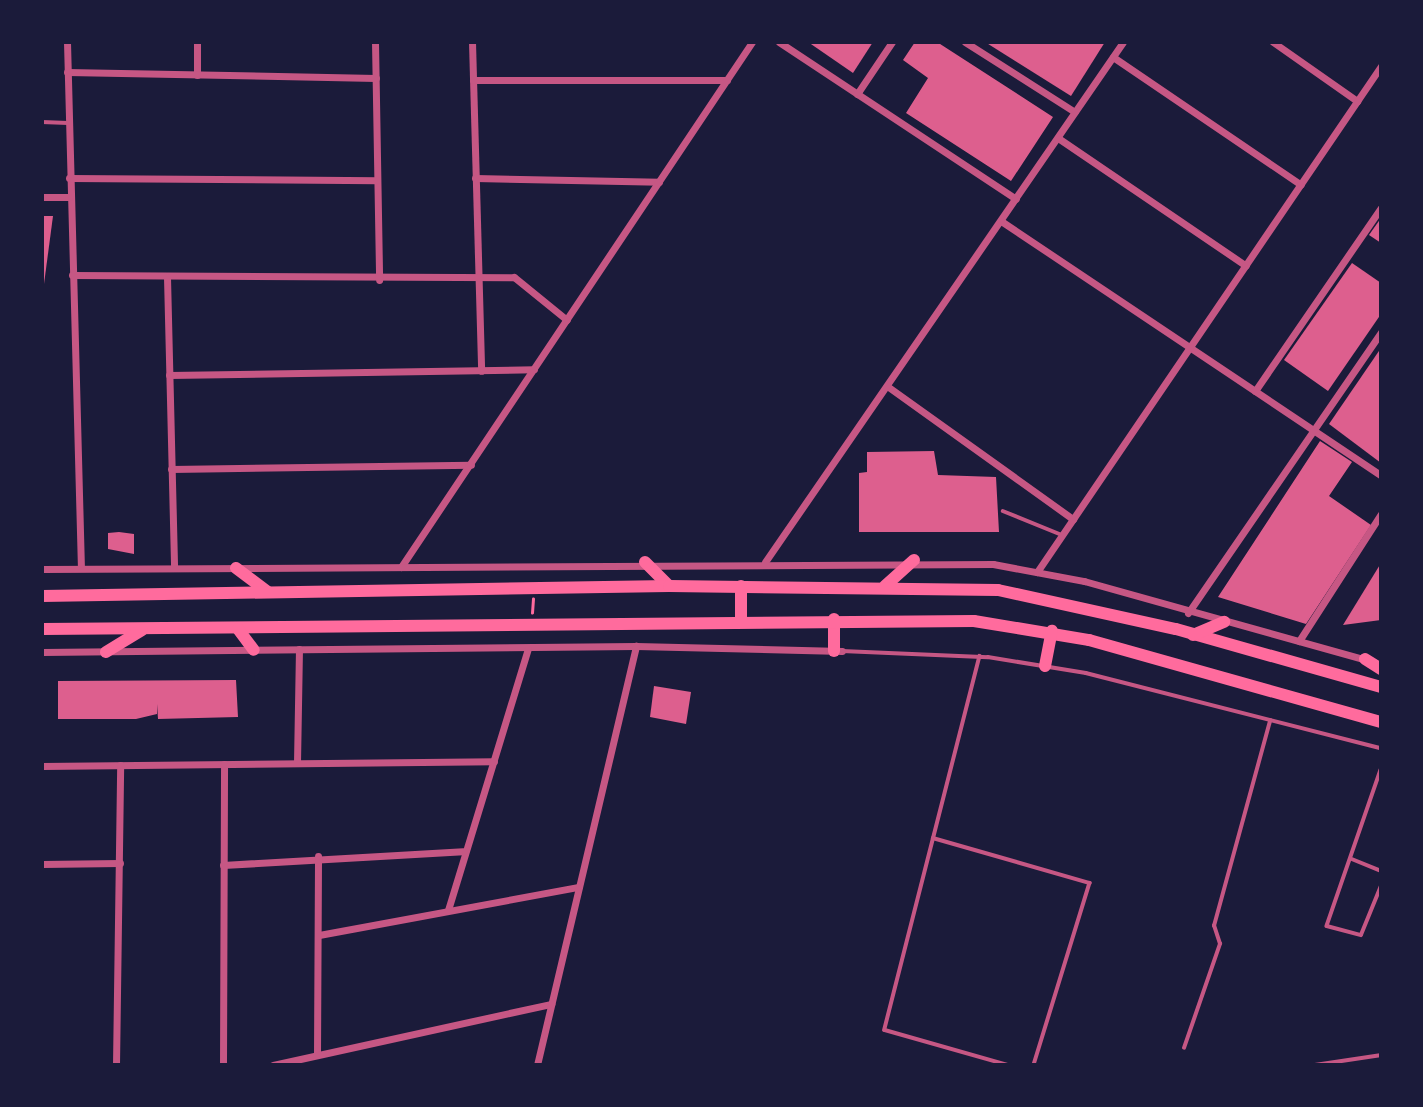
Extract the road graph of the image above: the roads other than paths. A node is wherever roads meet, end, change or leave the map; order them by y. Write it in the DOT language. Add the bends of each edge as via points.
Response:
graph roads {
  1 [pos="67,42"];
  2 [pos="197,42"];
  3 [pos="375,42"];
  4 [pos="472,42"];
  5 [pos="752,42"];
  6 [pos="779,42"];
  7 [pos="892,42"];
  8 [pos="965,42"];
  9 [pos="1123,42"];
  10 [pos="1273,42"];
  11 [pos="1113,57"];
  12 [pos="1381,66"];
  13 [pos="67,72"];
  14 [pos="197,75"];
  15 [pos="376,78"];
  16 [pos="473,80"];
  17 [pos="727,80"];
  18 [pos="857,94"];
  19 [pos="1357,101"];
  20 [pos="1075,112"];
  21 [pos="42,122"];
  22 [pos="68,123"];
  23 [pos="1058,138"];
  24 [pos="69,178"];
  25 [pos="475,178"];
  26 [pos="377,180"];
  27 [pos="659,181"];
  28 [pos="1301,185"];
  29 [pos="42,197"];
  30 [pos="69,197"];
  31 [pos="1016,199"];
  32 [pos="1381,208"];
  33 [pos="1001,221"];
  34 [pos="1246,266"];
  35 [pos="72,275"];
  36 [pos="167,276"];
  37 [pos="480,278"];
  38 [pos="379,280"];
  39 [pos="567,320"];
  40 [pos="1381,332"];
  41 [pos="1191,348"];
  42 [pos="534,369"];
  43 [pos="481,371"];
  44 [pos="169,375"];
  45 [pos="887,386"];
  46 [pos="1255,391"];
  47 [pos="1314,430"];
  48 [pos="471,465"];
  49 [pos="171,469"];
  50 [pos="1381,475"];
  51 [pos="1003,511"];
  52 [pos="1381,514"];
  53 [pos="1073,519"];
  54 [pos="1062,535"];
  55 [pos="914,560"];
  56 [pos="645,562"];
  57 [pos="765,562"];
  58 [pos="174,567"];
  59 [pos="401,567"];
  60 [pos="81,568"];
  61 [pos="236,568"];
  62 [pos="42,569"];
  63 [pos="1037,572"];
  64 [pos="669,586"];
  65 [pos="741,586"];
  66 [pos="885,586"];
  67 [pos="269,593"];
  68 [pos="42,596"];
  69 [pos="1188,613"];
  70 [pos="834,619"];
  71 [pos="741,620"];
  72 [pos="1224,622"];
  73 [pos="42,629"];
  74 [pos="144,629"];
  75 [pos="237,629"];
  76 [pos="1052,631"];
  77 [pos="1194,635"];
  78 [pos="1299,641"];
  79 [pos="636,646"];
  80 [pos="299,649"];
  81 [pos="528,649"];
  82 [pos="254,650"];
  83 [pos="838,651"];
  84 [pos="42,652"];
  85 [pos="106,652"];
  86 [pos="980,656"];
  87 [pos="1365,659"];
  88 [pos="1045,666"];
  89 [pos="1381,666"];
  90 [pos="1381,687"];
  91 [pos="1270,721"];
  92 [pos="1381,722"];
  93 [pos="1381,748"];
  94 [pos="494,761"];
  95 [pos="298,763"];
  96 [pos="224,764"];
  97 [pos="120,765"];
  98 [pos="42,766"];
  99 [pos="1381,770"];
  100 [pos="1380,788"];
  101 [pos="933,838"];
  102 [pos="463,851"];
  103 [pos="318,856"];
  104 [pos="1352,859"];
  105 [pos="42,863"];
  106 [pos="120,863"];
  107 [pos="223,865"];
  108 [pos="1381,871"];
  109 [pos="1381,886"];
  110 [pos="579,887"];
  111 [pos="448,909"];
  112 [pos="319,935"];
  113 [pos="551,1003"];
  114 [pos="1184,1048"];
  115 [pos="317,1054"];
  116 [pos="1381,1055"];
  117 [pos="116,1065"];
  118 [pos="223,1065"];
  119 [pos="273,1065"];
  120 [pos="537,1065"];
  121 [pos="1008,1065"];
  122 [pos="1034,1065"];
  123 [pos="1315,1065"];
  1 -- 13 [label="street"];
  2 -- 14 [label="street"];
  3 -- 15 [label="street"];
  4 -- 16 [label="street"];
  5 -- 17 [label="street"];
  6 -- 18 [label="street"];
  7 -- 18 [label="street"];
  8 -- 20 [label="street"];
  9 -- 11 [label="street"];
  10 -- 19 [label="street"];
  11 -- 20 [label="street"];
  11 -- 28 [label="street"];
  12 -- 19 [label="street"];
  13 -- 14 [label="street"];
  13 -- 22 [label="street"];
  14 -- 15 [label="street"];
  15 -- 26 [label="street"];
  16 -- 17 [label="street"];
  16 -- 25 [label="street"];
  17 -- 27 [label="street"];
  18 -- 31 [label="street"];
  19 -- 28 [label="street"];
  20 -- 23 [label="street"];
  21 -- 22 [label="lane"];
  22 -- 24 [label="street"];
  23 -- 31 [label="street"];
  23 -- 34 [label="street"];
  24 -- 26 [label="street"];
  24 -- 30 [label="street"];
  25 -- 27 [label="street"];
  25 -- 37 [label="street"];
  26 -- 38 [label="street"];
  27 -- 39 [label="street"];
  28 -- 34 [label="street"];
  29 -- 30 [label="street"];
  30 -- 35 [label="street"];
  31 -- 33 [label="street"];
  32 -- 46 [label="street"];
  33 -- 41 [label="street"];
  33 -- 45 [label="street"];
  34 -- 41 [label="street"];
  35 -- 36 [label="street"];
  35 -- 60 [label="street"];
  36 -- 38 [label="street"];
  36 -- 44 [label="street"];
  37 -- 38 [label="street"];
  37 -- 39 [label="street" via="524,281"];
  37 -- 43 [label="street"];
  39 -- 42 [label="street"];
  40 -- 47 [label="street"];
  41 -- 46 [label="street"];
  41 -- 53 [label="street"];
  42 -- 43 [label="street"];
  42 -- 48 [label="street"];
  43 -- 44 [label="street"];
  44 -- 49 [label="street"];
  45 -- 53 [label="street"];
  45 -- 57 [label="street"];
  46 -- 47 [label="street"];
  47 -- 50 [label="street"];
  47 -- 69 [label="street"];
  48 -- 49 [label="street"];
  48 -- 59 [label="street"];
  49 -- 58 [label="street"];
  51 -- 54 [label="lane"];
  52 -- 78 [label="street"];
  53 -- 54 [label="street"];
  54 -- 63 [label="street"];
  55 -- 57 [label="street"];
  55 -- 63 [label="street"];
  55 -- 66 [label="main road"];
  56 -- 57 [label="street"];
  56 -- 59 [label="street"];
  56 -- 64 [label="main road"];
  58 -- 60 [label="street"];
  58 -- 61 [label="street"];
  59 -- 61 [label="street"];
  60 -- 62 [label="street"];
  61 -- 67 [label="main road"];
  63 -- 69 [label="street"];
  64 -- 65 [label="main road"];
  64 -- 67 [label="main road"];
  65 -- 66 [label="main road"];
  65 -- 71 [label="main road"];
  66 -- 77 [label="main road" via="1032,594"];
  67 -- 68 [label="main road"];
  69 -- 72 [label="street"];
  70 -- 71 [label="main road"];
  70 -- 76 [label="main road" via="974,621"];
  70 -- 83 [label="main road"];
  71 -- 75 [label="main road"];
  72 -- 77 [label="main road"];
  72 -- 78 [label="street"];
  73 -- 74 [label="main road"];
  74 -- 75 [label="main road"];
  74 -- 85 [label="main road"];
  75 -- 82 [label="main road"];
  76 -- 88 [label="main road"];
  76 -- 92 [label="main road"];
  77 -- 90 [label="main road"];
  78 -- 87 [label="street"];
  79 -- 81 [label="street"];
  79 -- 83 [label="street"];
  79 -- 110 [label="street"];
  80 -- 81 [label="street"];
  80 -- 82 [label="street"];
  80 -- 95 [label="street"];
  81 -- 94 [label="street"];
  82 -- 85 [label="street"];
  83 -- 86 [label="lane"];
  84 -- 85 [label="street"];
  86 -- 88 [label="lane"];
  86 -- 101 [label="lane"];
  87 -- 89 [label="main road"];
  88 -- 91 [label="lane"];
  91 -- 93 [label="lane"];
  91 -- 114 [label="lane" via="1214,926 1220,944"];
  94 -- 95 [label="street"];
  94 -- 102 [label="street"];
  95 -- 96 [label="street"];
  96 -- 97 [label="street"];
  96 -- 107 [label="street"];
  97 -- 98 [label="street"];
  97 -- 106 [label="street"];
  99 -- 100 [label="lane"];
  100 -- 104 [label="lane"];
  101 -- 121 [label="lane" via="885,1030"];
  101 -- 122 [label="lane" via="1090,883"];
  102 -- 103 [label="street"];
  102 -- 111 [label="street"];
  103 -- 107 [label="street"];
  103 -- 112 [label="street"];
  104 -- 108 [label="lane"];
  104 -- 109 [label="lane" via="1327,926 1361,935"];
  105 -- 106 [label="street"];
  106 -- 117 [label="street"];
  107 -- 118 [label="street"];
  110 -- 111 [label="street"];
  110 -- 113 [label="street"];
  111 -- 112 [label="street"];
  112 -- 115 [label="street"];
  113 -- 115 [label="street"];
  113 -- 120 [label="street"];
  115 -- 119 [label="street"];
  116 -- 123 [label="lane"];
}
